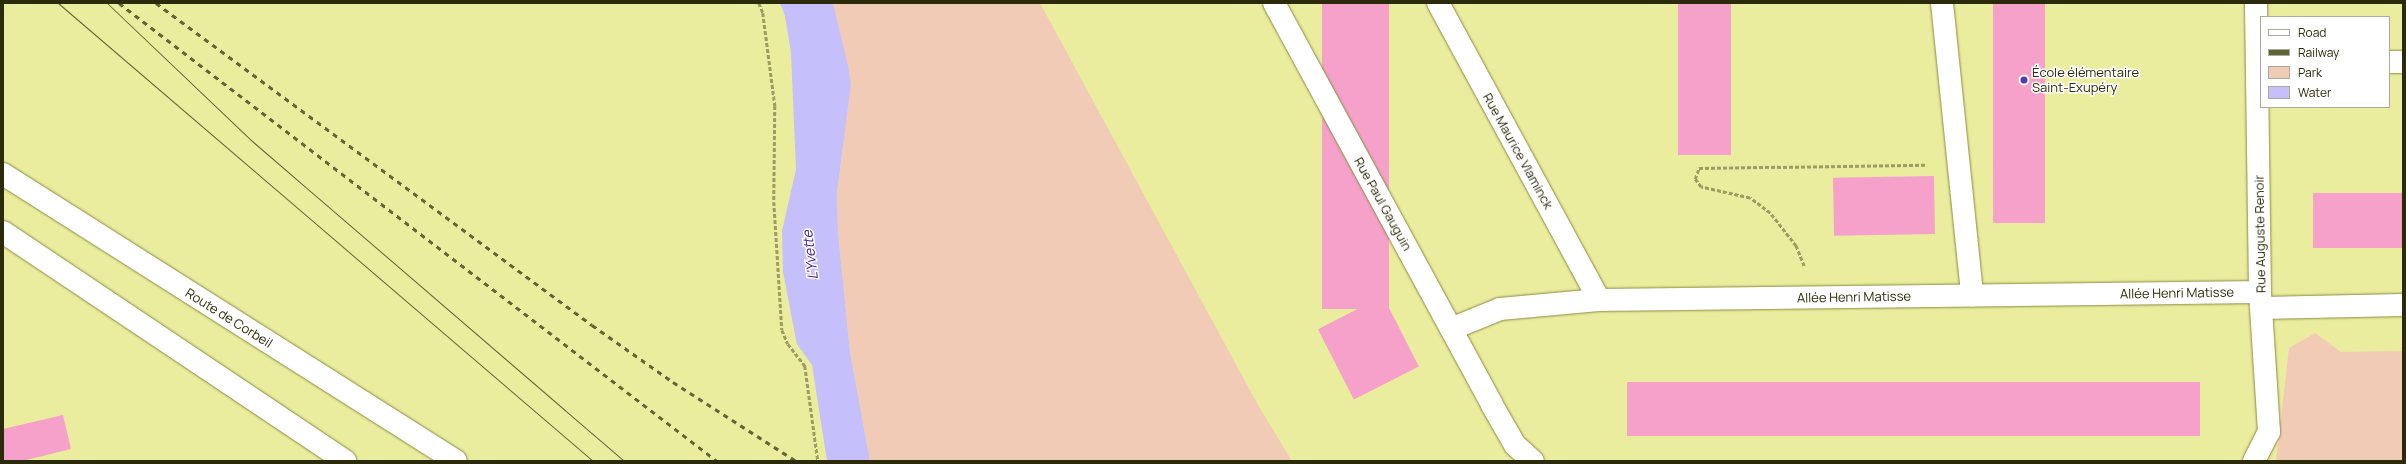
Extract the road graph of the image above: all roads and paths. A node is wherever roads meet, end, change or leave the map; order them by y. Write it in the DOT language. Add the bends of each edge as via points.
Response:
graph roads {
  1 [pos="759,3"];
  2 [pos="1274,3"];
  3 [pos="1438,3"];
  4 [pos="1942,3"];
  5 [pos="2256,3"];
  6 [pos="2390,62"];
  7 [pos="2403,62"];
  8 [pos="2259,64"];
  9 [pos="1959,165"];
  10 [pos="3,174"];
  11 [pos="3,232"];
  12 [pos="1972,295"];
  13 [pos="1809,297"];
  14 [pos="1599,300"];
  15 [pos="2261,300"];
  16 [pos="2403,305"];
  17 [pos="1451,329"];
  18 [pos="345,461"];
  19 [pos="456,461"];
  20 [pos="818,461"];
  21 [pos="1533,461"];
  22 [pos="2254,461"];
  1 -- 20 [label="path" via="763,13 775,106 774,202 782,330 788,344 805,366"];
  2 -- 17 [label="street, Rue Paul Gauguin"];
  3 -- 14 [label="street, Rue Maurice Vlaminck"];
  4 -- 9 [label="street"];
  5 -- 8 [label="street, Rue Auguste Renoir"];
  6 -- 7 [label="street"];
  8 -- 15 [label="street, Rue Auguste Renoir"];
  9 -- 12 [label="street"];
  9 -- 13 [label="path" via="1699,168 1695,179 1701,187 1750,198 1770,213 1796,246 1810,281"];
  10 -- 19 [label="street, Route de Corbeil"];
  11 -- 18 [label="street"];
  12 -- 13 [label="street, Allée Henri Matisse"];
  12 -- 15 [label="street, Allée Henri Matisse"];
  13 -- 14 [label="street, Allée Henri Matisse"];
  14 -- 17 [label="street, Allée Henri Matisse" via="1500,309"];
  15 -- 16 [label="street, Allée Henri Matisse"];
  15 -- 22 [label="street, Rue Auguste Renoir" via="2269,432"];
  17 -- 21 [label="street, Rue Paul Gauguin" via="1515,445"];
}
